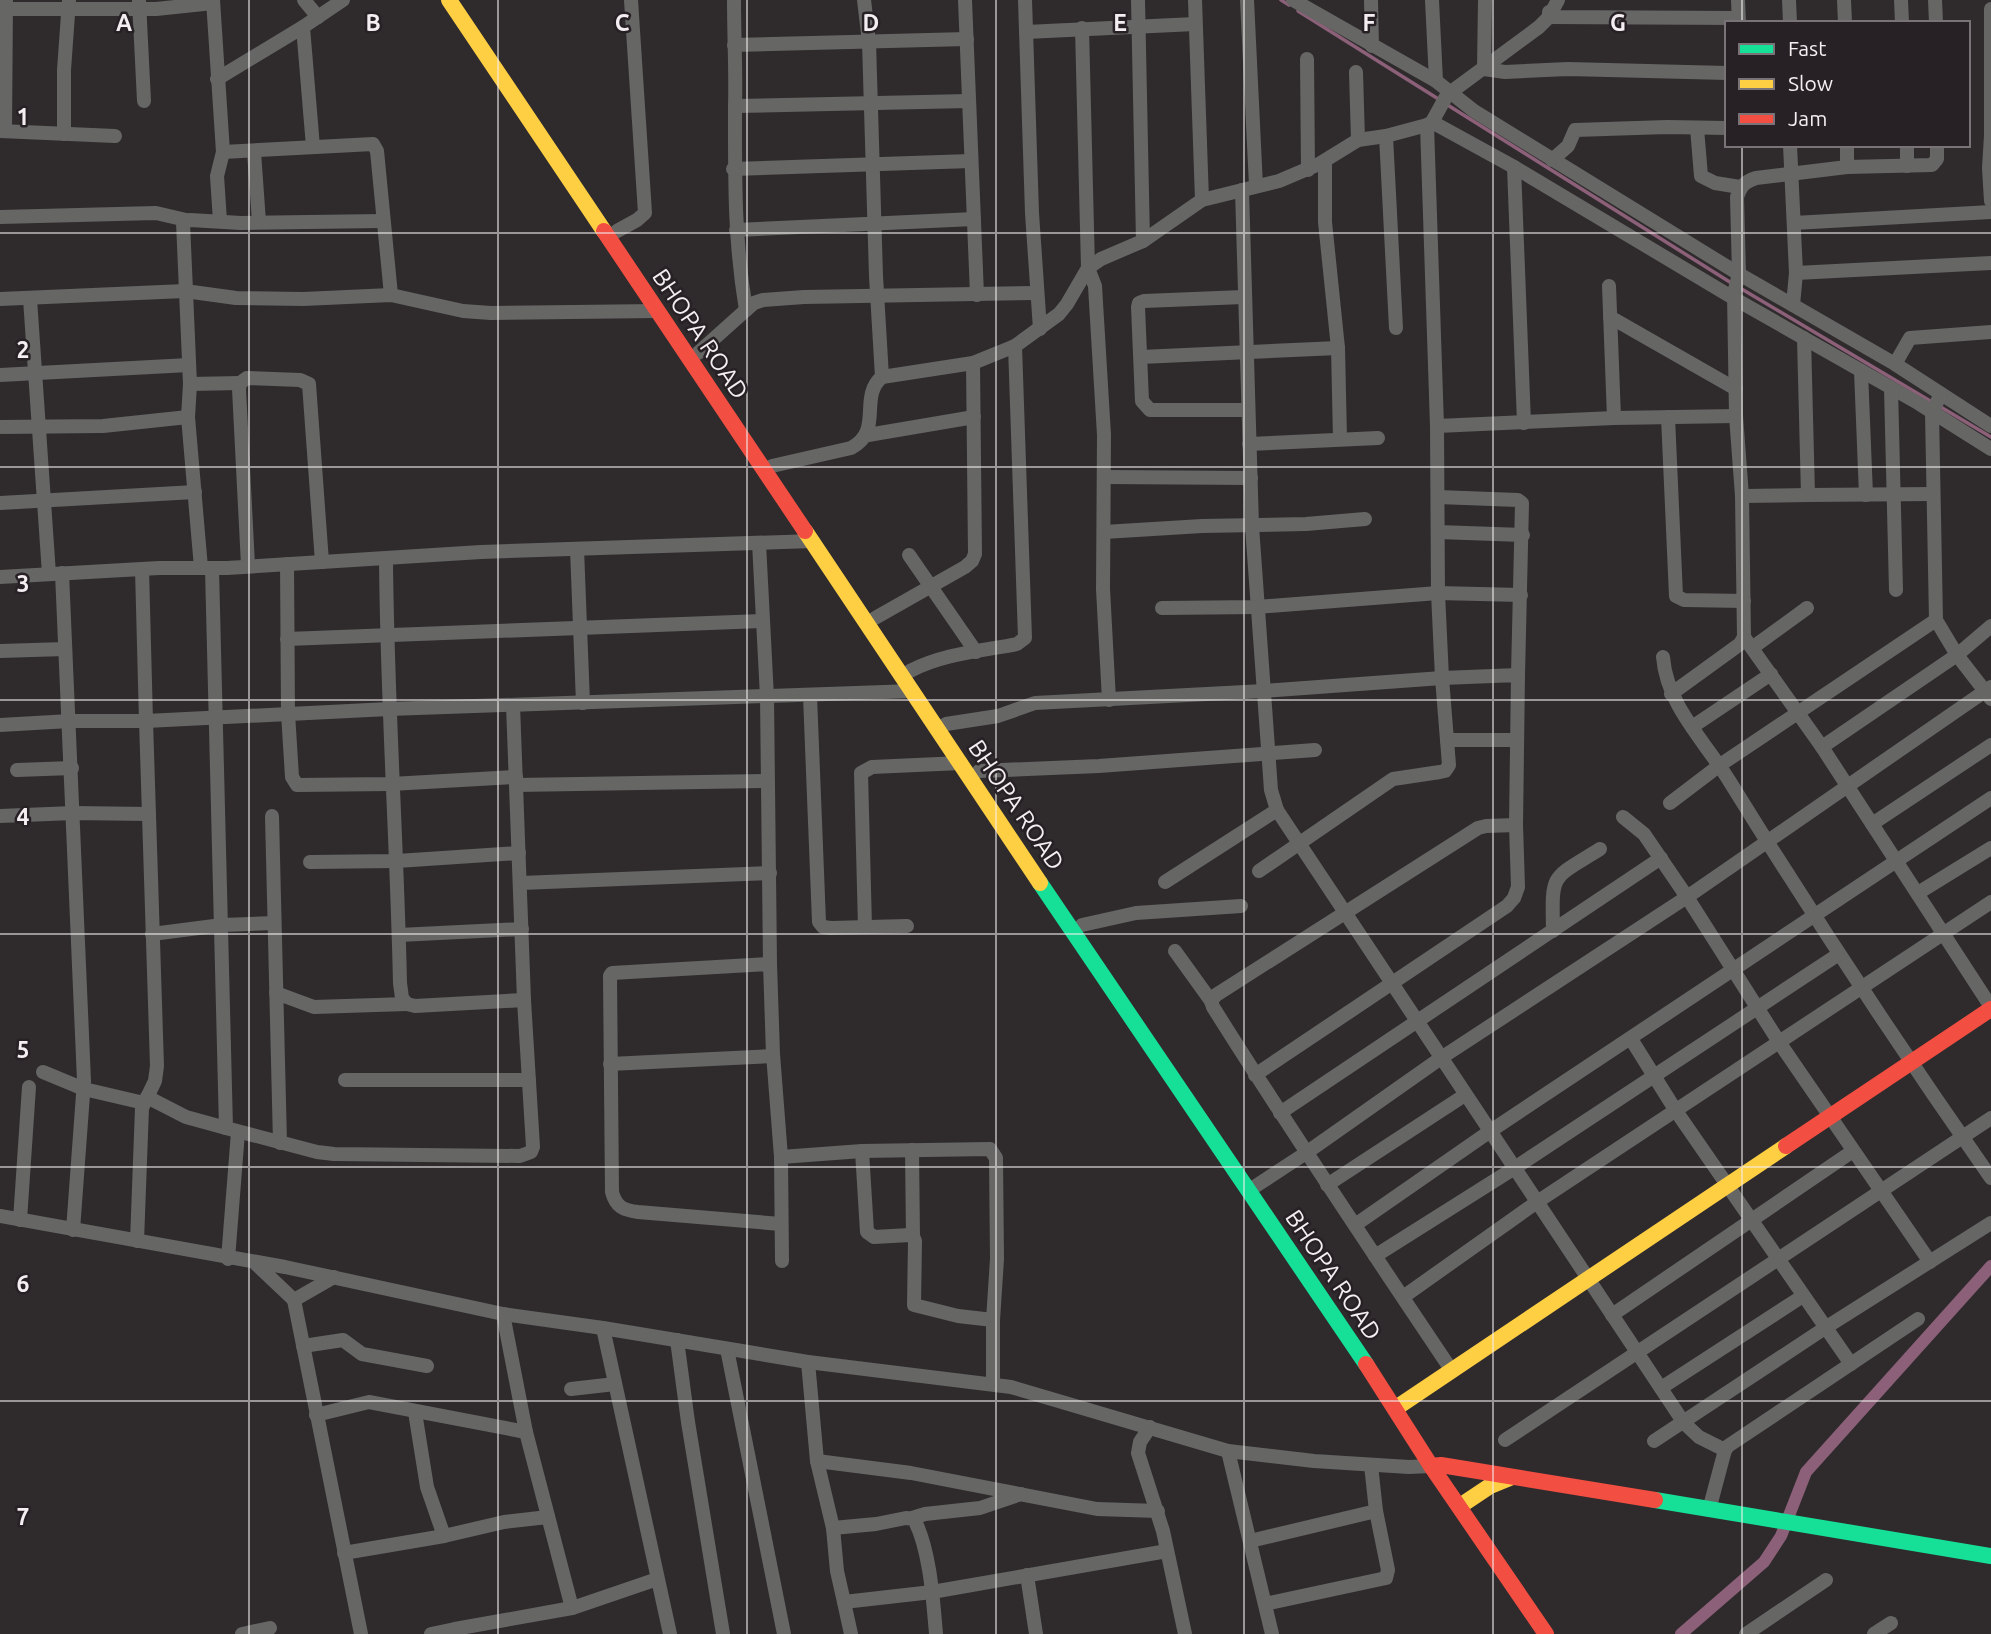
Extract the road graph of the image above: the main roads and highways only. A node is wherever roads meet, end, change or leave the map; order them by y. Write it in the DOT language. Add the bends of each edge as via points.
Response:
graph roads {
  1 [pos="449,0"];
  2 [pos="463,0"];
  3 [pos="769,468"];
  4 [pos="1991,1008"];
  5 [pos="1252,1188"];
  6 [pos="1399,1405"];
  7 [pos="1436,1466"];
  8 [pos="1512,1477"];
  9 [pos="1466,1502"];
  10 [pos="1991,1556"];
  11 [pos="1546,1634"];
  12 [pos="1557,1634"];
  1 -- 3 [label="main road, BHOPA ROAD" via="657,312"];
  2 -- 3 [label="main road, BHOPA ROAD" via="698,353"];
  3 -- 5 [label="main road, BHOPA ROAD" via="979,771"];
  3 -- 5 [label="main road, BHOPA ROAD" via="961,763"];
  4 -- 6 [label="main road"];
  5 -- 6 [label="main road, BHOPA ROAD"];
  6 -- 7 [label="main road, BHOPA ROAD"];
  7 -- 8 [label="main road"];
  7 -- 9 [label="main road, BHOPA ROAD"];
  7 -- 11 [label="main road, BHOPA ROAD"];
  8 -- 9 [label="main road"];
  8 -- 10 [label="main road"];
  9 -- 12 [label="main road, BHOPA ROAD"];
}
